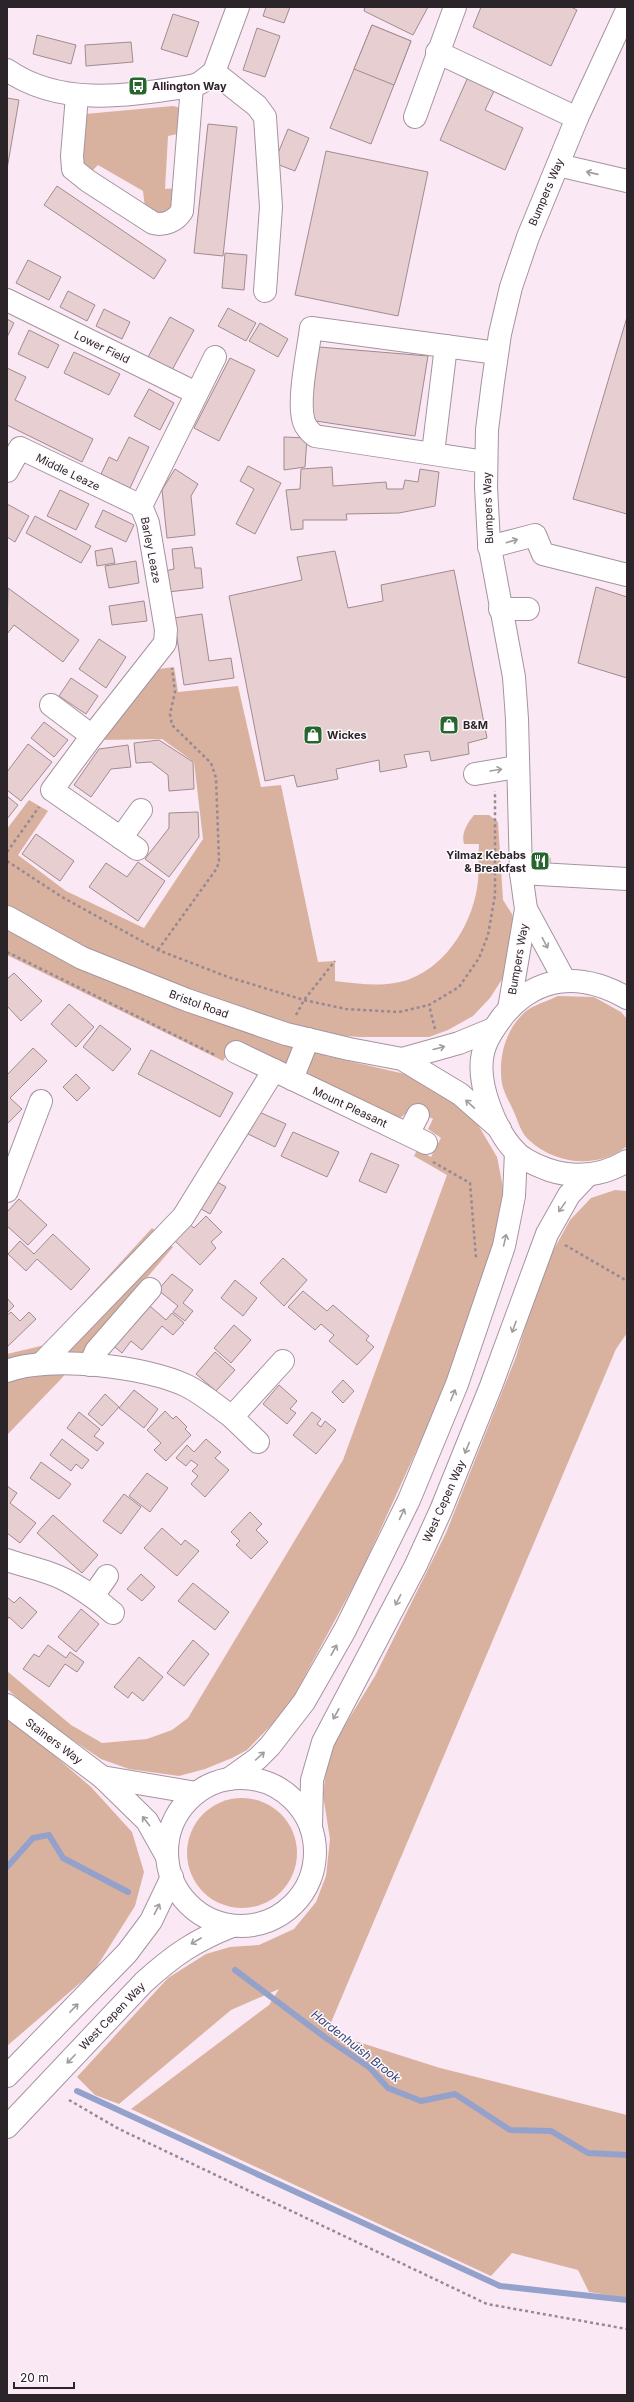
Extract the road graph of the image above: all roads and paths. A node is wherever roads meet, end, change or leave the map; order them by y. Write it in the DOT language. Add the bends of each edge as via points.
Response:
graph roads {
  1 [pos="238,7"];
  2 [pos="455,7"];
  3 [pos="627,10"];
  4 [pos="437,52"];
  5 [pos="7,70"];
  6 [pos="214,72"];
  7 [pos="192,86"];
  8 [pos="77,96"];
  9 [pos="415,117"];
  10 [pos="577,118"];
  11 [pos="558,165"];
  12 [pos="627,180"];
  13 [pos="265,291"];
  14 [pos="7,300"];
  15 [pos="446,346"];
  16 [pos="497,353"];
  17 [pos="215,357"];
  18 [pos="196,393"];
  19 [pos="433,453"];
  20 [pos="486,462"];
  21 [pos="7,471"];
  22 [pos="141,506"];
  23 [pos="489,547"];
  24 [pos="627,575"];
  25 [pos="500,609"];
  26 [pos="528,609"];
  27 [pos="161,650"];
  28 [pos="51,705"];
  29 [pos="92,736"];
  30 [pos="518,767"];
  31 [pos="485,772"];
  32 [pos="52,790"];
  33 [pos="141,810"];
  34 [pos="7,852"];
  35 [pos="7,861"];
  36 [pos="521,873"];
  37 [pos="627,879"];
  38 [pos="526,909"];
  39 [pos="7,917"];
  40 [pos="158,950"];
  41 [pos="7,952"];
  42 [pos="335,960"];
  43 [pos="565,981"];
  44 [pos="623,992"];
  45 [pos="304,1000"];
  46 [pos="429,1005"];
  47 [pos="509,1009"];
  48 [pos="493,1029"];
  49 [pos="286,1034"];
  50 [pos="308,1039"];
  51 [pos="439,1048"];
  52 [pos="227,1054"];
  53 [pos="402,1059"];
  54 [pos="283,1075"];
  55 [pos="41,1101"];
  56 [pos="418,1115"];
  57 [pos="500,1129"];
  58 [pos="516,1152"];
  59 [pos="622,1167"];
  60 [pos="586,1176"];
  61 [pos="7,1191"];
  62 [pos="150,1289"];
  63 [pos="283,1361"];
  64 [pos="41,1364"];
  65 [pos="90,1365"];
  66 [pos="7,1371"];
  67 [pos="232,1417"];
  68 [pos="258,1442"];
  69 [pos="7,1560"];
  70 [pos="107,1576"];
  71 [pos="93,1596"];
  72 [pos="113,1613"];
  73 [pos="7,1705"];
  74 [pos="102,1777"];
  75 [pos="229,1779"];
  76 [pos="196,1793"];
  77 [pos="311,1827"];
  78 [pos="166,1855"];
  79 [pos="172,1877"];
  80 [pos="232,1926"];
  81 [pos="7,2076"];
  82 [pos="69,2100"];
  83 [pos="7,2127"];
  84 [pos="627,2329"];
  1 -- 6 [label="main road"];
  2 -- 4 [label="main road"];
  3 -- 10 [label="main road, Bumpers Way"];
  4 -- 9 [label="main road"];
  4 -- 10 [label="main road"];
  5 -- 8 [label="main road" via="49,90"];
  6 -- 7 [label="main road" via="200,84"];
  6 -- 13 [label="main road" via="257,106 265,117 271,207"];
  7 -- 8 [label="main road" via="117,95"];
  7 -- 8 [label="main road" via="183,208 175,219 158,224 88,181 73,168"];
  10 -- 11 [label="main road, Bumpers Way"];
  12 -- 11 [label="main road, one-way"];
  11 -- 16 [label="main road, Bumpers Way" via="528,237 511,288"];
  14 -- 18 [label="main road, Lower Field"];
  15 -- 16 [label="main road"];
  15 -- 19 [label="main road"];
  15 -- 19 [label="main road" via="311,328 301,407 308,431 315,436"];
  16 -- 20 [label="main road, Bumpers Way" via="487,430"];
  17 -- 18 [label="main road, Barley Leaze"];
  18 -- 22 [label="main road, Barley Leaze"];
  19 -- 20 [label="main road"];
  20 -- 23 [label="main road, Bumpers Way"];
  21 -- 22 [label="main road, Middle Leaze" via="20,448"];
  22 -- 27 [label="main road, Barley Leaze" via="148,523 166,630 165,643"];
  23 -- 24 [label="main road, one-way" via="535,534 543,554"];
  23 -- 25 [label="main road, Bumpers Way"];
  25 -- 26 [label="main road"];
  25 -- 30 [label="main road, Bumpers Way" via="514,677 518,719"];
  27 -- 29 [label="main road, Barley Leaze"];
  27 -- 40 [label="path" via="170,658 175,692 171,709 172,725 207,758 213,768 216,783 219,861 217,868"];
  28 -- 29 [label="main road"];
  29 -- 32 [label="main road, Barley Leaze"];
  31 -- 30 [label="main road, one-way"];
  30 -- 36 [label="main road, Bumpers Way"];
  31 -- 46 [label="path" via="495,895 488,935 479,958 459,987"];
  32 -- 33 [label="main road" via="129,844"];
  32 -- 34 [label="path"];
  35 -- 40 [label="path" via="62,897"];
  36 -- 37 [label="main road"];
  36 -- 38 [label="main road, Bumpers Way"];
  38 -- 43 [label="main road, Bumpers Way, one-way"];
  38 -- 47 [label="main road, Bumpers Way"];
  39 -- 49 [label="main road, Bristol Road" via="82,958 135,980"];
  40 -- 45 [label="path" via="222,975"];
  41 -- 52 [label="path"];
  42 -- 45 [label="path"];
  43 -- 44 [label="main road" via="590,982"];
  43 -- 47 [label="main road" via="543,984 523,996"];
  45 -- 46 [label="path" via="366,1012 398,1012"];
  45 -- 49 [label="path"];
  46 -- 51 [label="path"];
  47 -- 48 [label="main road"];
  48 -- 51 [label="main road, Bristol Road"];
  48 -- 57 [label="main road" via="483,1054 483,1077 486,1099"];
  49 -- 50 [label="main road, Bristol Road"];
  50 -- 53 [label="main road, Bristol Road"];
  50 -- 54 [label="main road"];
  53 -- 51 [label="main road, Bristol Road, one-way"];
  52 -- 54 [label="main road, Mount Pleasant"];
  57 -- 53 [label="main road, Bristol Road, one-way" via="460,1094"];
  54 -- 56 [label="main road, Mount Pleasant" via="417,1139"];
  54 -- 64 [label="main road" via="183,1218"];
  55 -- 61 [label="main road"];
  57 -- 58 [label="main road"];
  58 -- 60 [label="main road" via="538,1166 562,1174"];
  75 -- 58 [label="main road, one-way" via="270,1746 304,1702 345,1630 409,1500 457,1384 504,1246 514,1196"];
  59 -- 60 [label="main road"];
  60 -- 77 [label="main road, West Cepen Way, one-way" via="570,1195 547,1234 491,1386 441,1510 416,1565 322,1742 312,1780"];
  62 -- 65 [label="main road" via="96,1351"];
  63 -- 67 [label="main road"];
  64 -- 65 [label="main road"];
  64 -- 66 [label="main road"];
  65 -- 67 [label="main road" via="137,1371 171,1379 188,1386"];
  67 -- 68 [label="main road"];
  69 -- 71 [label="main road" via="50,1573"];
  70 -- 71 [label="main road"];
  71 -- 72 [label="main road"];
  73 -- 74 [label="main road, Stainers Way"];
  74 -- 76 [label="main road, Stainers Way"];
  78 -- 74 [label="main road, Stainers Way, one-way" via="147,1821"];
  75 -- 76 [label="main road" via="212,1784"];
  75 -- 77 [label="main road" via="250,1779 270,1784 288,1795 301,1809"];
  76 -- 78 [label="main road" via="183,1805 174,1820 168,1837"];
  77 -- 80 [label="main road" via="315,1848 313,1870 305,1890 274,1919 253,1925"];
  78 -- 79 [label="main road"];
  79 -- 80 [label="main road" via="177,1890 191,1907 210,1920"];
  81 -- 79 [label="main road, one-way" via="127,1953 151,1921"];
  80 -- 83 [label="main road, West Cepen Way, one-way" via="203,1937 168,1961 144,1982"];
  82 -- 84 [label="path" via="118,2129 487,2304"];
}
